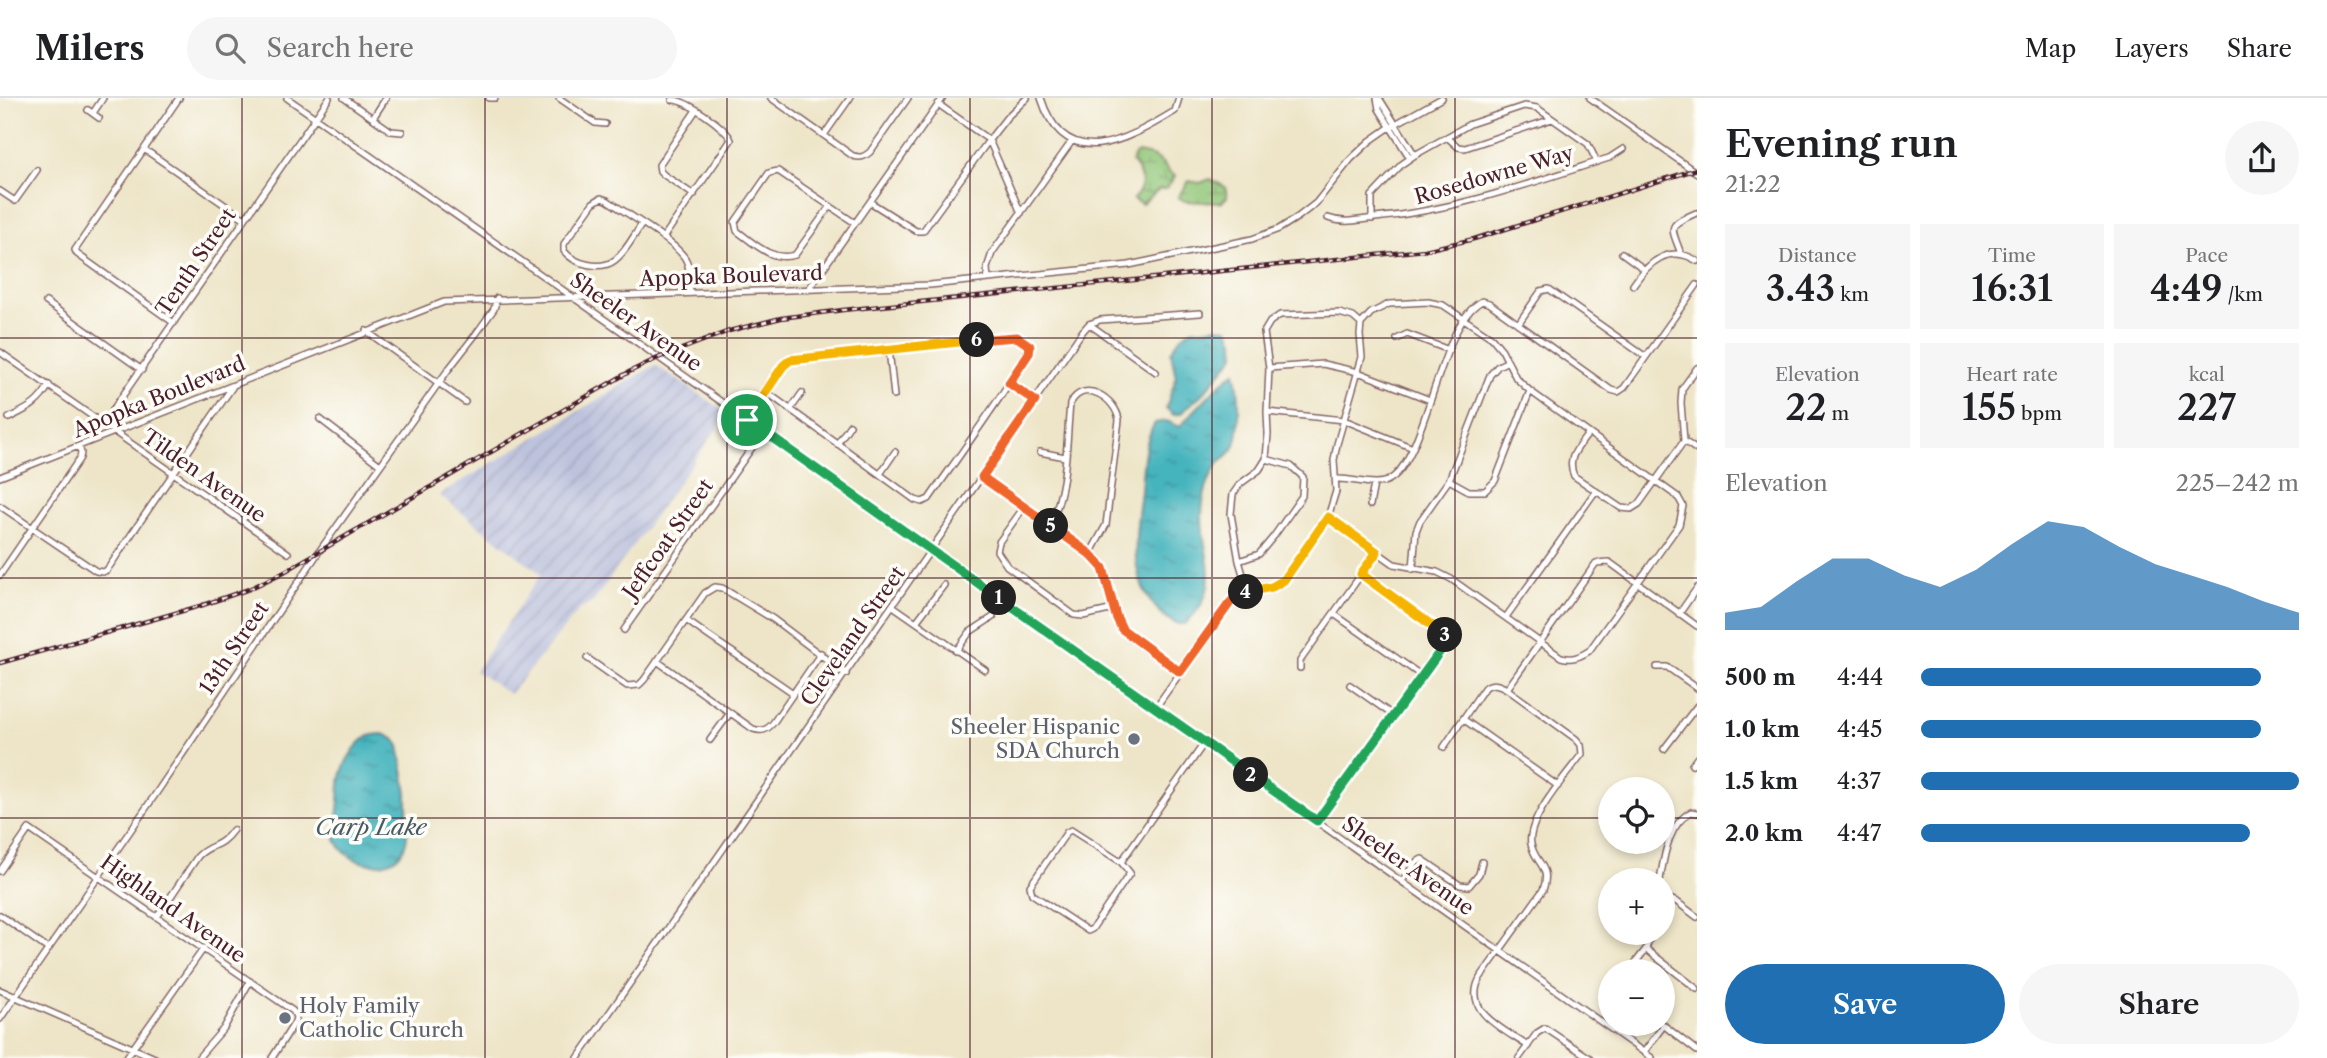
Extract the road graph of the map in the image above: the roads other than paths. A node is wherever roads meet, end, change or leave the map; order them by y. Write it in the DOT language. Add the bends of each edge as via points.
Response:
graph roads {
  1 [pos="103,98"];
  2 [pos="179,98"];
  3 [pos="287,98"];
  4 [pos="329,98"];
  5 [pos="344,98"];
  6 [pos="386,98"];
  7 [pos="489,98"];
  8 [pos="495,98"];
  9 [pos="771,98"];
  10 [pos="789,98"];
  11 [pos="850,98"];
  12 [pos="908,98"];
  13 [pos="943,98"];
  14 [pos="1027,98"];
  15 [pos="1041,98"];
  16 [pos="1179,98"];
  17 [pos="1378,98"];
  18 [pos="1442,98"];
  19 [pos="1590,98"];
  20 [pos="564,99"];
  21 [pos="672,100"];
  22 [pos="938,104"];
  23 [pos="783,106"];
  24 [pos="696,110"];
  25 [pos="99,118"];
  26 [pos="315,118"];
  27 [pos="373,118"];
  28 [pos="1552,119"];
  29 [pos="605,124"];
  30 [pos="1393,125"];
  31 [pos="402,132"];
  32 [pos="824,135"];
  33 [pos="1447,137"];
  34 [pos="989,140"];
  35 [pos="1072,141"];
  36 [pos="144,149"];
  37 [pos="1623,149"];
  38 [pos="1413,156"];
  39 [pos="1597,162"];
  40 [pos="37,170"];
  41 [pos="1697,173"];
  42 [pos="0,191"];
  43 [pos="694,195"];
  44 [pos="870,202"];
  45 [pos="830,206"];
  46 [pos="1021,213"];
  47 [pos="1696,213"];
  48 [pos="1328,218"];
  49 [pos="245,219"];
  50 [pos="1372,219"];
  51 [pos="855,223"];
  52 [pos="642,224"];
  53 [pos="663,239"];
  54 [pos="1622,253"];
  55 [pos="1681,254"];
  56 [pos="1697,261"];
  57 [pos="1644,269"];
  58 [pos="988,279"];
  59 [pos="1633,285"];
  60 [pos="1697,285"];
  61 [pos="808,289"];
  62 [pos="690,293"];
  63 [pos="571,296"];
  64 [pos="497,298"];
  65 [pos="46,302"];
  66 [pos="1200,313"];
  67 [pos="1465,320"];
  68 [pos="174,323"];
  69 [pos="1089,324"];
  70 [pos="1362,324"];
  71 [pos="1518,324"];
  72 [pos="366,331"];
  73 [pos="1397,339"];
  74 [pos="889,349"];
  75 [pos="1449,350"];
  76 [pos="0,352"];
  77 [pos="1646,357"];
  78 [pos="1507,361"];
  79 [pos="1269,368"];
  80 [pos="1697,368"];
  81 [pos="142,370"];
  82 [pos="1156,372"];
  83 [pos="1358,372"];
  84 [pos="439,382"];
  85 [pos="1009,383"];
  86 [pos="234,384"];
  87 [pos="49,386"];
  88 [pos="765,391"];
  89 [pos="1530,391"];
  90 [pos="802,393"];
  91 [pos="894,397"];
  92 [pos="1035,401"];
  93 [pos="1430,401"];
  94 [pos="465,402"];
  95 [pos="790,410"];
  96 [pos="1267,412"];
  97 [pos="9,418"];
  98 [pos="320,419"];
  99 [pos="747,420"];
  100 [pos="1344,420"];
  101 [pos="103,424"];
  102 [pos="850,425"];
  103 [pos="113,432"];
  104 [pos="763,432"];
  105 [pos="1588,434"];
  106 [pos="1684,441"];
  107 [pos="836,444"];
  108 [pos="79,446"];
  109 [pos="1413,448"];
  110 [pos="1697,450"];
  111 [pos="895,452"];
  112 [pos="1040,452"];
  113 [pos="1065,457"];
  114 [pos="1266,459"];
  115 [pos="380,465"];
  116 [pos="173,473"];
  117 [pos="880,474"];
  118 [pos="0,477"];
  119 [pos="982,477"];
  120 [pos="1336,479"];
  121 [pos="1449,480"];
  122 [pos="1656,481"];
  123 [pos="1374,484"];
  124 [pos="1595,492"];
  125 [pos="1370,505"];
  126 [pos="0,506"];
  127 [pos="251,507"];
  128 [pos="1024,507"];
  129 [pos="1328,517"];
  130 [pos="242,521"];
  131 [pos="1049,525"];
  132 [pos="32,528"];
  133 [pos="932,551"];
  134 [pos="288,552"];
  135 [pos="1377,552"];
  136 [pos="1090,554"];
  137 [pos="1239,561"];
  138 [pos="1413,569"];
  139 [pos="1361,574"];
  140 [pos="0,575"];
  141 [pos="1638,583"];
  142 [pos="944,585"];
  143 [pos="1697,588"];
  144 [pos="1248,591"];
  145 [pos="893,606"];
  146 [pos="1114,609"];
  147 [pos="1334,614"];
  148 [pos="1679,614"];
  149 [pos="993,617"];
  150 [pos="1506,617"];
  151 [pos="685,621"];
  152 [pos="916,622"];
  153 [pos="1697,626"];
  154 [pos="624,630"];
  155 [pos="1541,643"];
  156 [pos="956,651"];
  157 [pos="821,653"];
  158 [pos="587,658"];
  159 [pos="657,661"];
  160 [pos="1657,667"];
  161 [pos="1300,668"];
  162 [pos="985,670"];
  163 [pos="1180,672"];
  164 [pos="846,674"];
  165 [pos="1422,676"];
  166 [pos="1350,685"];
  167 [pos="1697,688"];
  168 [pos="1507,689"];
  169 [pos="793,693"];
  170 [pos="1697,706"];
  171 [pos="1156,707"];
  172 [pos="730,713"];
  173 [pos="1394,716"];
  174 [pos="1462,719"];
  175 [pos="710,740"];
  176 [pos="1205,742"];
  177 [pos="1444,747"];
  178 [pos="1664,749"];
  179 [pos="1697,758"];
  180 [pos="1692,765"];
  181 [pos="1558,786"];
  182 [pos="1697,813"];
  183 [pos="1317,821"];
  184 [pos="233,830"];
  185 [pos="1121,862"];
  186 [pos="1482,862"];
  187 [pos="1662,868"];
  188 [pos="0,871"];
  189 [pos="98,876"];
  190 [pos="1402,881"];
  191 [pos="1675,901"];
  192 [pos="0,915"];
  193 [pos="157,916"];
  194 [pos="1697,917"];
  195 [pos="1647,945"];
  196 [pos="204,948"];
  197 [pos="48,949"];
  198 [pos="1646,949"];
  199 [pos="1500,950"];
  200 [pos="1638,959"];
  201 [pos="250,981"];
  202 [pos="1697,989"];
  203 [pos="0,990"];
  204 [pos="15,997"];
  205 [pos="0,1019"];
  206 [pos="1675,1034"];
  207 [pos="1655,1036"];
  208 [pos="1528,1046"];
  209 [pos="133,1048"];
  210 [pos="1697,1051"];
  211 [pos="1644,1052"];
  212 [pos="126,1058"];
  213 [pos="155,1058"];
  214 [pos="198,1058"];
  215 [pos="272,1058"];
  216 [pos="578,1058"];
  217 [pos="1519,1058"];
  218 [pos="1590,1058"];
  219 [pos="1652,1058"];
  1 -- 25 [label="street" via="90,111"];
  2 -- 36 [label="street"];
  3 -- 26 [label="street, Sheeler Avenue"];
  4 -- 26 [label="street, Tenth Street"];
  5 -- 27 [label="street"];
  6 -- 27 [label="street"];
  7 -- 8 [label="street"];
  9 -- 23 [label="street"];
  10 -- 23 [label="street"];
  11 -- 32 [label="street"];
  12 -- 32 [label="street" via="865,157 853,156"];
  13 -- 22 [label="street"];
  14 -- 34 [label="street"];
  15 -- 35 [label="street" via="1050,122"];
  16 -- 35 [label="street" via="1175,111 1146,129 1095,145"];
  17 -- 30 [label="street"];
  18 -- 30 [label="street, Apopka Boulevard"];
  19 -- 41 [label="street"];
  20 -- 29 [label="street" via="596,123"];
  21 -- 24 [label="street"];
  22 -- 34 [label="street"];
  22 -- 44 [label="street"];
  23 -- 32 [label="street"];
  24 -- 43 [label="street" via="726,131 731,140"];
  24 -- 43 [label="street" via="659,165 660,171"];
  26 -- 49 [label="street, Tenth Street"];
  26 -- 63 [label="street, Sheeler Avenue"];
  27 -- 31 [label="street" via="391,131"];
  28 -- 33 [label="street" via="1465,148"];
  28 -- 33 [label="street" via="1537,108 1524,106"];
  28 -- 39 [label="street" via="1588,144"];
  30 -- 38 [label="street"];
  30 -- 58 [label="street, Apopka Boulevard" via="1360,150 1310,208 1271,233 1139,263"];
  33 -- 38 [label="street"];
  34 -- 44 [label="street" via="923,231"];
  34 -- 46 [label="street"];
  35 -- 46 [label="street"];
  36 -- 49 [label="street"];
  36 -- 68 [label="street" via="75,250"];
  37 -- 39 [label="street, Rosedowne Way"];
  38 -- 50 [label="street" via="1372,195"];
  39 -- 50 [label="street, Rosedowne Way" via="1453,206"];
  40 -- 42 [label="street" via="15,201"];
  43 -- 53 [label="street"];
  44 -- 51 [label="street"];
  45 -- 45 [label="street" via="774,170 734,227 770,254 789,257"];
  45 -- 51 [label="street"];
  46 -- 58 [label="street" via="992,253"];
  47 -- 55 [label="street" via="1674,225"];
  48 -- 50 [label="street, Rosedowne Way" via="1344,222"];
  49 -- 68 [label="street, Tenth Street"];
  51 -- 61 [label="street"];
  52 -- 52 [label="street" via="617,259 608,264 582,264 564,251 564,244 597,199 607,200"];
  52 -- 53 [label="street"];
  53 -- 62 [label="street" via="679,249 687,262"];
  54 -- 57 [label="street"];
  55 -- 56 [label="street"];
  55 -- 57 [label="street" via="1660,258"];
  57 -- 59 [label="street"];
  58 -- 61 [label="street, Apopka Boulevard"];
  60 -- 77 [label="street"];
  61 -- 62 [label="street, Apopka Boulevard"];
  62 -- 63 [label="street, Apopka Boulevard"];
  63 -- 64 [label="street, Apopka Boulevard"];
  63 -- 99 [label="street, Sheeler Avenue"];
  64 -- 72 [label="street, Apopka Boulevard" via="444,302"];
  64 -- 84 [label="street, 13th Street" via="477,334"];
  65 -- 81 [label="street"];
  66 -- 69 [label="street"];
  67 -- 70 [label="street" via="1443,305 1428,302 1389,304"];
  67 -- 71 [label="street" via="1482,301"];
  67 -- 75 [label="street"];
  67 -- 78 [label="street" via="1492,338"];
  68 -- 81 [label="street, Tenth Street"];
  69 -- 82 [label="street"];
  69 -- 92 [label="street, Cleveland Street"];
  70 -- 79 [label="street" via="1339,313 1280,315 1264,332"];
  70 -- 83 [label="street"];
  71 -- 77 [label="street" via="1541,291 1549,289"];
  71 -- 77 [label="street" via="1618,393"];
  72 -- 84 [label="street"];
  72 -- 86 [label="street, Apopka Boulevard"];
  73 -- 75 [label="street" via="1407,334"];
  74 -- 85 [label="street" via="1017,337 1030,346 1029,353"];
  74 -- 88 [label="street" via="790,360"];
  74 -- 91 [label="street"];
  75 -- 93 [label="street"];
  76 -- 87 [label="street, Tilden Avenue"];
  78 -- 89 [label="street"];
  78 -- 121 [label="street" via="1490,375"];
  79 -- 83 [label="street" via="1323,364"];
  79 -- 96 [label="street"];
  80 -- 106 [label="street" via="1682,389"];
  81 -- 101 [label="street, Tenth Street"];
  83 -- 93 [label="street"];
  83 -- 100 [label="street"];
  84 -- 94 [label="street"];
  84 -- 115 [label="street, 13th Street"];
  85 -- 92 [label="street"];
  85 -- 117 [label="street" via="929,499 915,500"];
  86 -- 103 [label="street, Apopka Boulevard"];
  86 -- 116 [label="street"];
  87 -- 97 [label="street" via="33,407"];
  87 -- 101 [label="street, Tilden Avenue"];
  88 -- 95 [label="street"];
  88 -- 99 [label="street"];
  89 -- 105 [label="street"];
  89 -- 121 [label="street" via="1495,481 1485,491 1474,492"];
  90 -- 95 [label="street"];
  92 -- 119 [label="street, Cleveland Street"];
  93 -- 109 [label="street"];
  95 -- 107 [label="street"];
  96 -- 100 [label="street"];
  96 -- 114 [label="street"];
  98 -- 115 [label="street"];
  99 -- 104 [label="street, Sheeler Avenue"];
  100 -- 109 [label="street"];
  100 -- 120 [label="street" via="1334,460"];
  101 -- 103 [label="street, Tilden Avenue"];
  102 -- 107 [label="street"];
  103 -- 108 [label="street, Apopka Boulevard"];
  103 -- 116 [label="street, Tilden Avenue"];
  104 -- 133 [label="street, Sheeler Avenue"];
  104 -- 154 [label="street, Jeffcoat Street"];
  105 -- 122 [label="street"];
  105 -- 124 [label="street" via="1571,457 1570,468"];
  106 -- 110 [label="street"];
  106 -- 122 [label="street"];
  107 -- 117 [label="street"];
  108 -- 118 [label="street, Apopka Boulevard"];
  108 -- 132 [label="street" via="81,456"];
  109 -- 123 [label="street" via="1393,478"];
  111 -- 117 [label="street"];
  112 -- 113 [label="street"];
  113 -- 131 [label="street" via="1059,503"];
  113 -- 136 [label="street" via="1070,404 1079,392 1093,391 1114,406 1119,421 1106,525"];
  114 -- 137 [label="street" via="1233,494 1231,514"];
  114 -- 137 [label="street" via="1291,466 1303,477 1302,496 1259,554"];
  115 -- 189 [label="street, 13th Street"];
  116 -- 130 [label="street, Tilden Avenue"];
  116 -- 132 [label="street" via="103,572"];
  119 -- 128 [label="street"];
  119 -- 133 [label="street, Cleveland Street"];
  120 -- 123 [label="street"];
  120 -- 129 [label="street"];
  121 -- 138 [label="street" via="1420,521"];
  122 -- 124 [label="street" via="1631,509"];
  122 -- 141 [label="street" via="1678,497 1683,513"];
  123 -- 125 [label="street"];
  124 -- 150 [label="street"];
  126 -- 132 [label="street"];
  127 -- 130 [label="street"];
  128 -- 131 [label="street"];
  128 -- 146 [label="street" via="999,542 998,551 1007,566 1074,615"];
  129 -- 135 [label="street"];
  129 -- 144 [label="street" via="1284,580"];
  130 -- 134 [label="street, Tilden Avenue"];
  131 -- 136 [label="street"];
  132 -- 140 [label="street"];
  133 -- 145 [label="street, Cleveland Street"];
  133 -- 171 [label="street, Sheeler Avenue"];
  135 -- 138 [label="street" via="1394,565"];
  135 -- 139 [label="street"];
  136 -- 146 [label="street" via="1103,568"];
  137 -- 144 [label="street"];
  138 -- 150 [label="street" via="1451,579"];
  139 -- 147 [label="street"];
  139 -- 165 [label="street" via="1445,635 1446,643"];
  141 -- 148 [label="street"];
  141 -- 155 [label="street" via="1589,651 1578,658 1561,657"];
  141 -- 155 [label="street" via="1609,562 1596,563"];
  142 -- 152 [label="street"];
  143 -- 148 [label="street"];
  144 -- 163 [label="street" via="1229,604"];
  145 -- 152 [label="street"];
  145 -- 164 [label="street, Cleveland Street"];
  146 -- 163 [label="street" via="1122,629"];
  147 -- 161 [label="street" via="1300,661"];
  147 -- 165 [label="street"];
  148 -- 153 [label="street"];
  149 -- 156 [label="street" via="970,632"];
  150 -- 155 [label="street"];
  151 -- 157 [label="street" via="705,593 722,588"];
  151 -- 159 [label="street"];
  151 -- 169 [label="street"];
  152 -- 156 [label="street"];
  155 -- 168 [label="street"];
  156 -- 162 [label="street"];
  157 -- 164 [label="street"];
  157 -- 169 [label="street"];
  158 -- 159 [label="street" via="633,687"];
  159 -- 172 [label="street"];
  160 -- 167 [label="street" via="1667,667"];
  163 -- 171 [label="street"];
  164 -- 216 [label="street, Cleveland Street"];
  165 -- 173 [label="street"];
  166 -- 173 [label="street"];
  168 -- 174 [label="street" via="1499,684 1484,688"];
  168 -- 181 [label="street" via="1581,745 1582,754"];
  169 -- 172 [label="street" via="765,730 753,729"];
  170 -- 178 [label="street"];
  171 -- 176 [label="street, Sheeler Avenue"];
  172 -- 175 [label="street"];
  173 -- 183 [label="street"];
  174 -- 177 [label="street"];
  174 -- 181 [label="street"];
  176 -- 183 [label="street, Sheeler Avenue"];
  176 -- 185 [label="street"];
  179 -- 180 [label="street"];
  181 -- 199 [label="street" via="1530,835 1547,879"];
  182 -- 187 [label="street" via="1686,814 1672,833"];
  183 -- 190 [label="street, Sheeler Avenue"];
  184 -- 193 [label="street" via="225,842 198,856"];
  185 -- 185 [label="street" via="1071,830 1030,889 1088,931 1129,877"];
  186 -- 190 [label="street" via="1469,886 1460,885 1422,859"];
  188 -- 189 [label="street, Highland Avenue" via="29,829"];
  189 -- 193 [label="street, Highland Avenue"];
  189 -- 197 [label="street, 13th Street"];
  190 -- 199 [label="street, Sheeler Avenue"];
  191 -- 194 [label="street"];
  192 -- 197 [label="street"];
  193 -- 196 [label="street, Highland Avenue"];
  195 -- 198 [label="street"];
  196 -- 201 [label="street, Highland Avenue"];
  196 -- 209 [label="street"];
  197 -- 204 [label="street, 13th Street"];
  198 -- 200 [label="street"];
  198 -- 202 [label="street"];
  199 -- 208 [label="street" via="1477,985 1476,1003 1483,1014"];
  199 -- 211 [label="street, Sheeler Avenue"];
  201 -- 214 [label="street" via="224,1028"];
  201 -- 215 [label="street, Highland Avenue" via="296,1017"];
  203 -- 204 [label="street"];
  204 -- 205 [label="street, 13th Street"];
  204 -- 209 [label="street"];
  206 -- 210 [label="street"];
  207 -- 211 [label="street"];
  208 -- 217 [label="street"];
  208 -- 218 [label="street" via="1545,1028"];
  209 -- 212 [label="street"];
  209 -- 213 [label="street"];
  211 -- 219 [label="street, Sheeler Avenue"];
}
